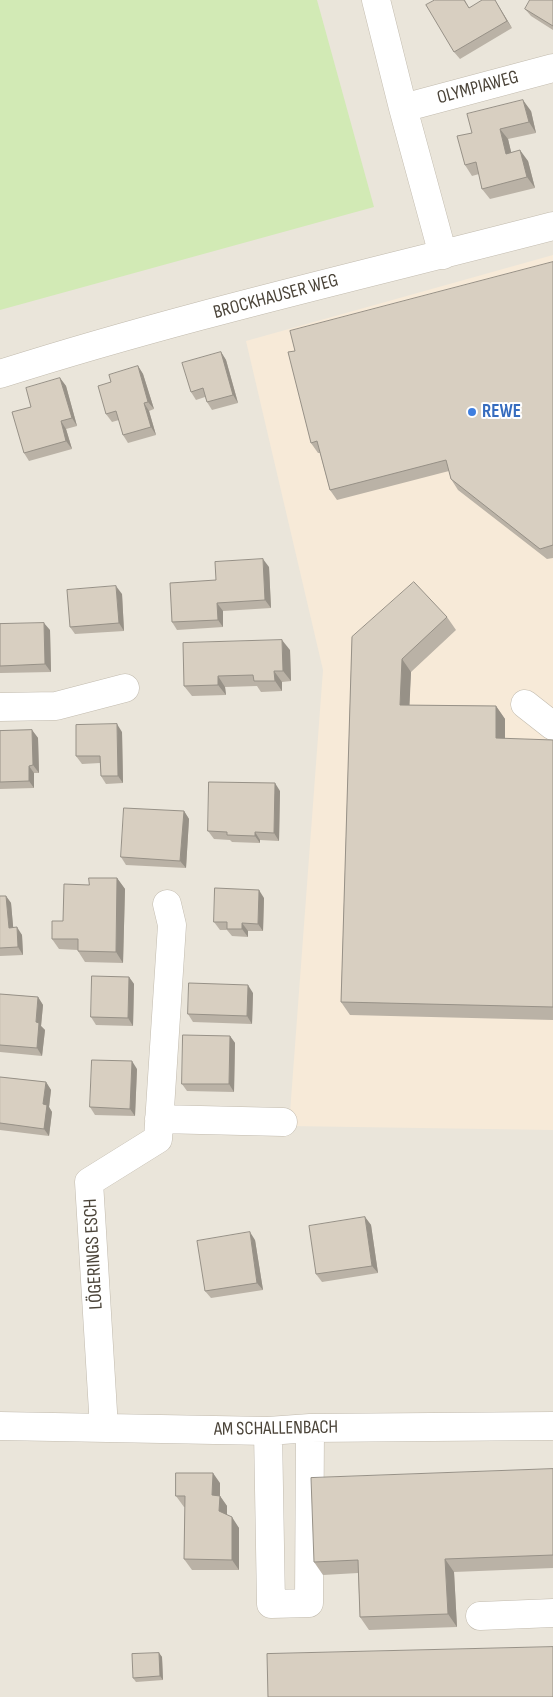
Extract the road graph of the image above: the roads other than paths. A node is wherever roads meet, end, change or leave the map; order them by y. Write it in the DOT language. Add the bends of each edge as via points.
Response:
graph roads {
  1 [pos="376,0"];
  2 [pos="553,68"];
  3 [pos="403,108"];
  4 [pos="553,226"];
  5 [pos="443,255"];
  6 [pos="0,374"];
  7 [pos="124,688"];
  8 [pos="525,704"];
  9 [pos="0,707"];
  10 [pos="553,726"];
  11 [pos="167,904"];
  12 [pos="160,1119"];
  13 [pos="283,1122"];
  14 [pos="0,1426"];
  15 [pos="553,1426"];
  16 [pos="104,1428"];
  17 [pos="310,1428"];
  18 [pos="268,1431"];
  19 [pos="553,1613"];
  20 [pos="480,1616"];
  1 -- 3 [label="street"];
  2 -- 3 [label="street, OLYMPIAWEG"];
  3 -- 5 [label="street"];
  4 -- 5 [label="street, BROCKHAUSER WEG"];
  5 -- 6 [label="street, BROCKHAUSER WEG" via="56,356"];
  7 -- 9 [label="street" via="56,706"];
  8 -- 10 [label="street"];
  11 -- 12 [label="street, LÖGERINGS ESCH" via="172,925"];
  12 -- 13 [label="street"];
  12 -- 16 [label="street, LÖGERINGS ESCH" via="158,1139 89,1182"];
  14 -- 16 [label="street, AM SCHALLENBACH"];
  15 -- 17 [label="street, AM SCHALLENBACH"];
  16 -- 18 [label="street, AM SCHALLENBACH"];
  17 -- 18 [label="street, AM SCHALLENBACH"];
  17 -- 18 [label="street" via="309,1602 271,1604"];
  19 -- 20 [label="street"];
}
